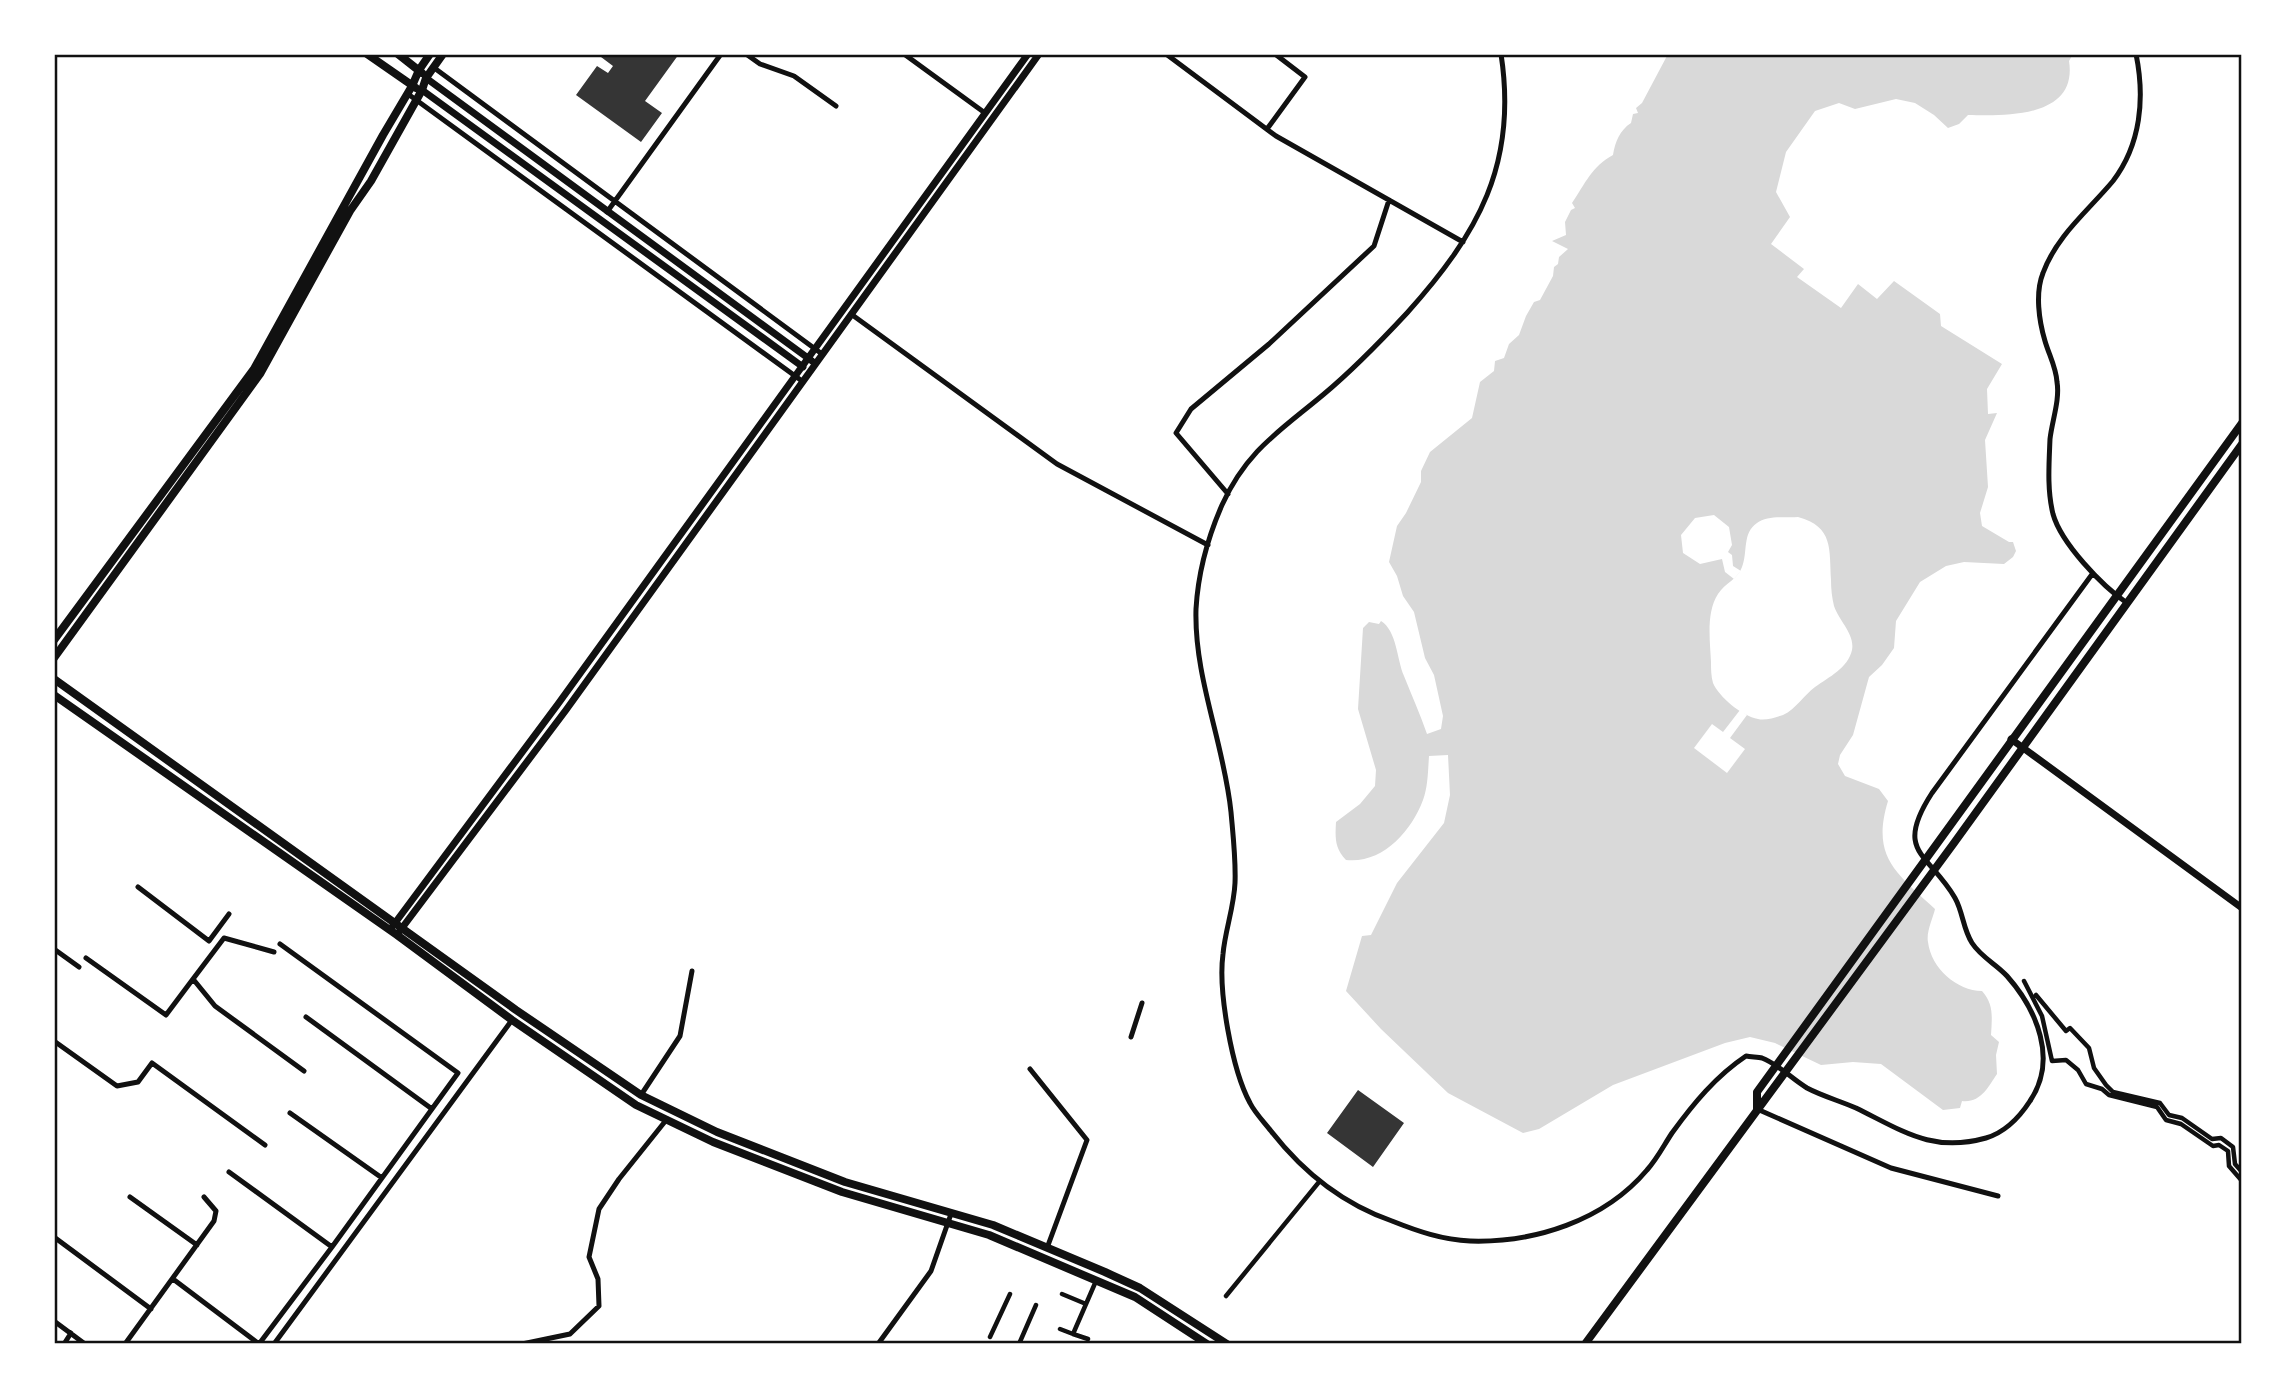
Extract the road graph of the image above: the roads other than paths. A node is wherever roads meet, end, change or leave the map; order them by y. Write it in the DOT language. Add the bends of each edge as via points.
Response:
graph roads {
  1 [pos="367,54"];
  2 [pos="398,54"];
  3 [pos="443,54"];
  4 [pos="721,54"];
  5 [pos="746,54"];
  6 [pos="904,54"];
  7 [pos="1028,54"];
  8 [pos="1039,54"];
  9 [pos="1166,54"];
  10 [pos="1275,54"];
  11 [pos="1502,54"];
  12 [pos="2136,54"];
  13 [pos="427,58"];
  14 [pos="433,68"];
  15 [pos="419,70"];
  16 [pos="426,78"];
  17 [pos="410,90"];
  18 [pos="422,90"];
  19 [pos="416,100"];
  20 [pos="836,106"];
  21 [pos="985,113"];
  22 [pos="1267,129"];
  23 [pos="1389,200"];
  24 [pos="614,202"];
  25 [pos="607,212"];
  26 [pos="1463,242"];
  27 [pos="851,314"];
  28 [pos="818,351"];
  29 [pos="812,361"];
  30 [pos="806,369"];
  31 [pos="799,378"];
  32 [pos="2242,422"];
  33 [pos="2242,444"];
  34 [pos="1228,494"];
  35 [pos="1208,545"];
  36 [pos="2093,573"];
  37 [pos="2116,595"];
  38 [pos="2127,603"];
  39 [pos="54,640"];
  40 [pos="54,658"];
  41 [pos="54,679"];
  42 [pos="54,695"];
  43 [pos="2011,739"];
  44 [pos="2024,748"];
  45 [pos="138,887"];
  46 [pos="2242,908"];
  47 [pos="229,914"];
  48 [pos="400,925"];
  49 [pos="393,933"];
  50 [pos="280,944"];
  51 [pos="54,949"];
  52 [pos="274,952"];
  53 [pos="86,958"];
  54 [pos="79,967"];
  55 [pos="692,971"];
  56 [pos="193,979"];
  57 [pos="1142,1003"];
  58 [pos="306,1017"];
  59 [pos="512,1020"];
  60 [pos="1131,1037"];
  61 [pos="54,1041"];
  62 [pos="1030,1069"];
  63 [pos="304,1071"];
  64 [pos="641,1095"];
  65 [pos="432,1109"];
  66 [pos="1757,1109"];
  67 [pos="290,1113"];
  68 [pos="667,1119"];
  69 [pos="265,1145"];
  70 [pos="229,1172"];
  71 [pos="2242,1172"];
  72 [pos="382,1178"];
  73 [pos="2242,1181"];
  74 [pos="1319,1182"];
  75 [pos="1998,1196"];
  76 [pos="130,1197"];
  77 [pos="204,1197"];
  78 [pos="951,1214"];
  79 [pos="948,1224"];
  80 [pos="54,1237"];
  81 [pos="197,1245"];
  82 [pos="332,1247"];
  83 [pos="1047,1248"];
  84 [pos="173,1279"];
  85 [pos="1097,1280"];
  86 [pos="1062,1293"];
  87 [pos="1010,1294"];
  88 [pos="1226,1296"];
  89 [pos="1086,1304"];
  90 [pos="1035,1305"];
  91 [pos="151,1309"];
  92 [pos="54,1321"];
  93 [pos="1060,1329"];
  94 [pos="71,1333"];
  95 [pos="1073,1334"];
  96 [pos="990,1338"];
  97 [pos="1088,1339"];
  98 [pos="64,1344"];
  99 [pos="85,1344"];
  100 [pos="125,1344"];
  101 [pos="259,1344"];
  102 [pos="274,1344"];
  103 [pos="522,1344"];
  104 [pos="878,1344"];
  105 [pos="1018,1344"];
  106 [pos="1208,1344"];
  107 [pos="1227,1344"];
  108 [pos="1585,1344"];
  1 -- 17 [label="main road"];
  2 -- 15 [label="main road"];
  3 -- 14 [label="main road"];
  4 -- 24 [label="street"];
  5 -- 20 [label="street" via="794,76"];
  6 -- 21 [label="street"];
  7 -- 21 [label="street"];
  8 -- 27 [label="street"];
  9 -- 22 [label="street"];
  10 -- 22 [label="street" via="1306,77"];
  11 -- 26 [label="street" via="1504,141 1486,202"];
  12 -- 36 [label="street" via="2142,99 2132,144 2113,180 2052,251 2041,277 2038,301 2058,388 2050,441 2050,498 2062,533"];
  13 -- 14 [label="street"];
  13 -- 15 [label="main road"];
  14 -- 16 [label="main road"];
  14 -- 24 [label="street"];
  15 -- 16 [label="main road"];
  15 -- 17 [label="main road"];
  16 -- 18 [label="main road"];
  16 -- 25 [label="street"];
  17 -- 18 [label="main road"];
  17 -- 19 [label="street"];
  17 -- 39 [label="main road" via="254,369"];
  18 -- 19 [label="main road"];
  18 -- 30 [label="street"];
  19 -- 31 [label="street"];
  19 -- 40 [label="main road" via="260,374"];
  21 -- 28 [label="street"];
  22 -- 23 [label="street"];
  23 -- 26 [label="street"];
  23 -- 34 [label="street" via="1374,246 1191,409 1176,433"];
  24 -- 25 [label="street"];
  24 -- 28 [label="street"];
  25 -- 29 [label="street"];
  26 -- 34 [label="street" via="1374,349 1261,445"];
  27 -- 28 [label="street"];
  27 -- 35 [label="street" via="1057,464"];
  28 -- 29 [label="street"];
  29 -- 30 [label="street"];
  30 -- 31 [label="street"];
  31 -- 48 [label="street" via="566,710"];
  32 -- 37 [label="main road"];
  33 -- 38 [label="main road"];
  34 -- 35 [label="street"];
  35 -- 74 [label="street" via="1196,612 1203,685 1231,810 1235,885 1222,958 1227,1025 1250,1104 1286,1150"];
  36 -- 37 [label="street"];
  36 -- 74 [label="street" via="1932,793 1914,834 1921,856 1955,899 1971,941 2006,974 2037,1023 2043,1074 2028,1105 2004,1130 1966,1143 1938,1143 1809,1089 1763,1058 1746,1056 1706,1091 1647,1170 1625,1191 1576,1222 1548,1232 1466,1241 1424,1233 1351,1203"];
  37 -- 38 [label="street"];
  37 -- 43 [label="main road"];
  38 -- 44 [label="main road"];
  41 -- 48 [label="main road"];
  42 -- 49 [label="main road"];
  43 -- 44 [label="street"];
  43 -- 66 [label="main road" via="1757,1092"];
  44 -- 46 [label="street"];
  44 -- 66 [label="main road"];
  45 -- 47 [label="street" via="209,940"];
  48 -- 49 [label="street"];
  48 -- 64 [label="main road"];
  49 -- 59 [label="main road"];
  50 -- 65 [label="street" via="458,1073"];
  51 -- 54 [label="street"];
  52 -- 56 [label="street" via="224,938"];
  53 -- 56 [label="street" via="166,1015"];
  55 -- 64 [label="street" via="680,1036"];
  56 -- 63 [label="street" via="215,1006"];
  57 -- 60 [label="street"];
  58 -- 65 [label="street"];
  59 -- 68 [label="main road" via="636,1105"];
  59 -- 102 [label="street"];
  61 -- 69 [label="street" via="117,1086 138,1082 152,1063"];
  62 -- 83 [label="street" via="1087,1140"];
  64 -- 78 [label="main road" via="717,1132 845,1182"];
  65 -- 72 [label="street"];
  66 -- 75 [label="street" via="1891,1168"];
  66 -- 108 [label="main road"];
  67 -- 72 [label="street"];
  68 -- 79 [label="main road" via="713,1142 842,1192"];
  68 -- 103 [label="street" via="599,1209 589,1257 598,1279 599,1306 570,1334"];
  70 -- 82 [label="street"];
  71 -- 73 [label="street" via="2235,1164 2233,1147 2221,1138 2213,1139 2182,1118 2169,1115 2160,1102 2113,1092 2094,1068 2089,1048 2070,1028 2066,1031 2024,981 2042,1016 2052,1061 2066,1060 2086,1084 2157,1107 2166,1120 2219,1145 2228,1151 2229,1166"];
  72 -- 82 [label="street"];
  74 -- 88 [label="street"];
  76 -- 81 [label="street"];
  77 -- 81 [label="street" via="216,1212"];
  78 -- 79 [label="street"];
  78 -- 83 [label="main road" via="993,1225"];
  79 -- 85 [label="main road" via="989,1235"];
  79 -- 104 [label="street" via="931,1271"];
  80 -- 91 [label="street"];
  81 -- 84 [label="street"];
  82 -- 101 [label="street"];
  83 -- 107 [label="main road" via="1140,1287"];
  84 -- 91 [label="street"];
  84 -- 101 [label="street"];
  85 -- 89 [label="street"];
  85 -- 106 [label="main road" via="1135,1297"];
  86 -- 89 [label="street"];
  87 -- 96 [label="street"];
  89 -- 95 [label="street"];
  90 -- 105 [label="street"];
  91 -- 100 [label="street"];
  92 -- 94 [label="street"];
  93 -- 95 [label="street"];
  94 -- 98 [label="street"];
  94 -- 99 [label="street"];
  95 -- 97 [label="street"];
}
